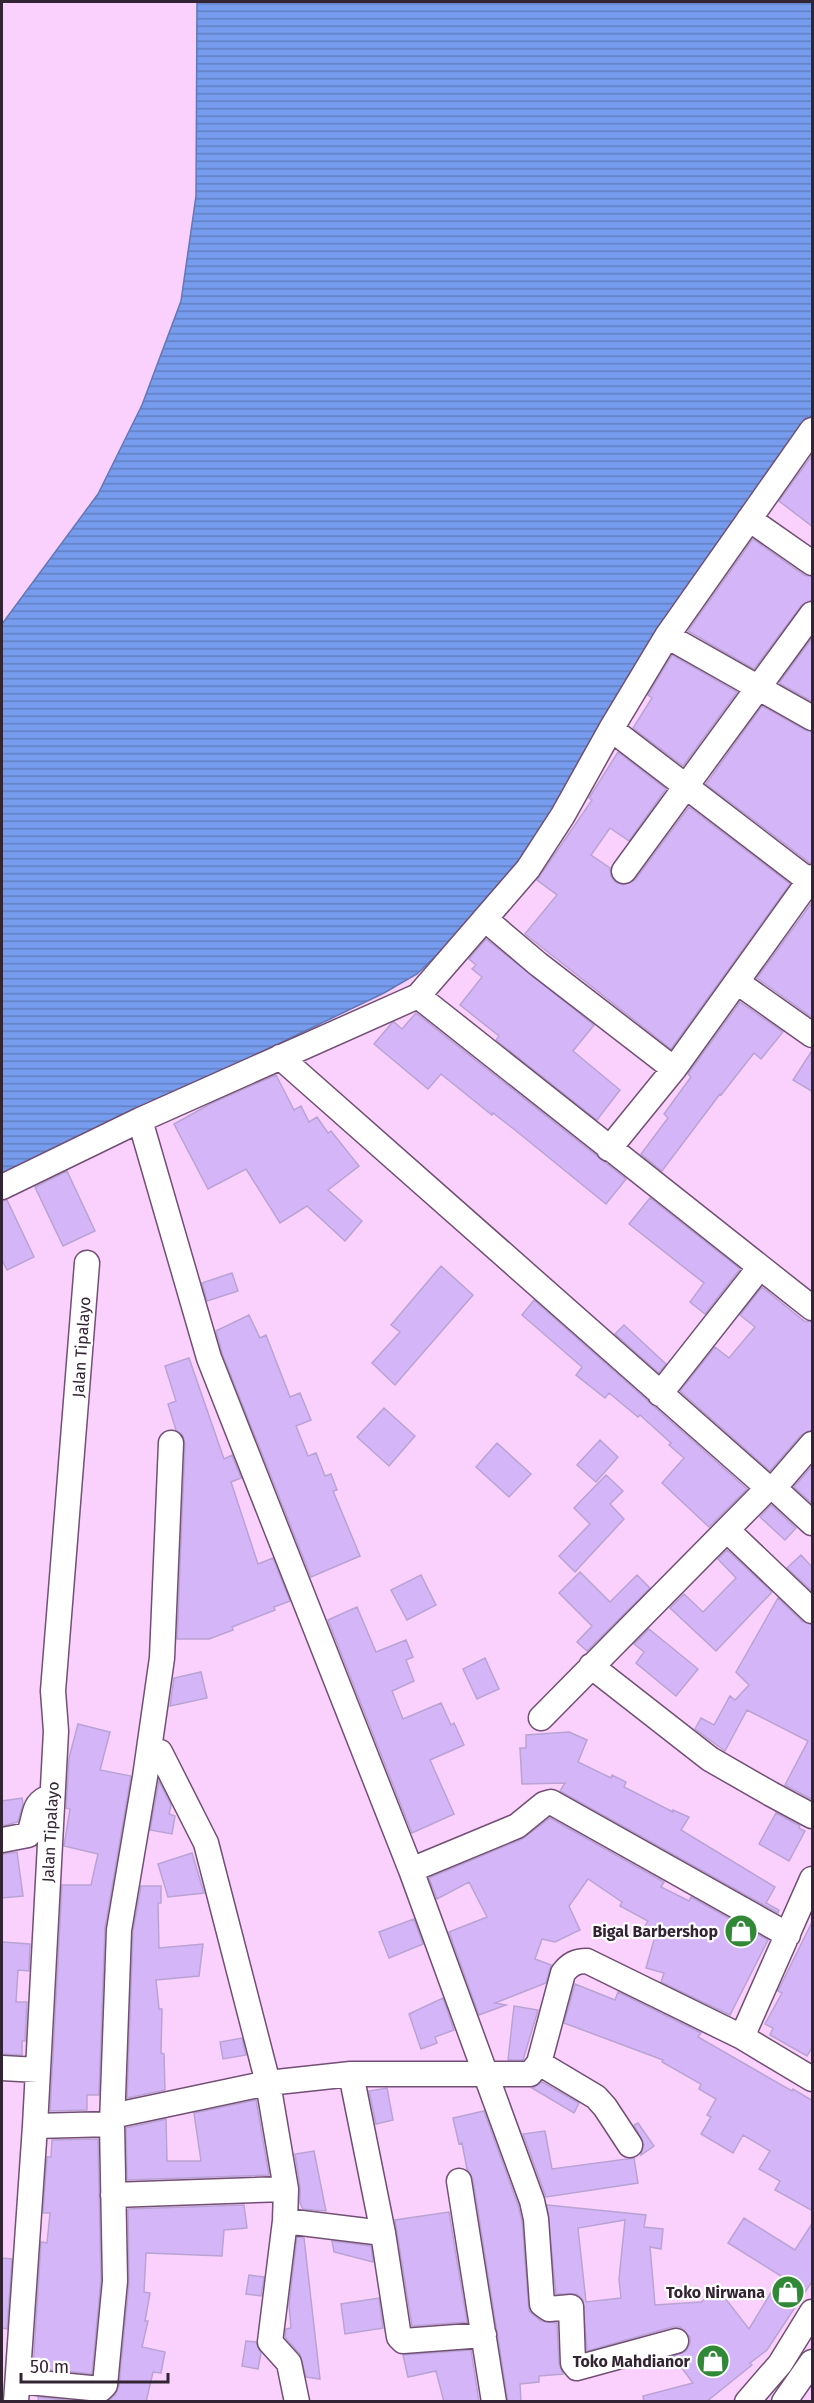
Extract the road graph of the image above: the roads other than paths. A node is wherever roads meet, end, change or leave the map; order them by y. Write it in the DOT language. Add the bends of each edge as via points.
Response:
graph roads {
  1 [pos="813,430"];
  2 [pos="749,519"];
  3 [pos="813,563"];
  4 [pos="813,614"];
  5 [pos="667,636"];
  6 [pos="759,688"];
  7 [pos="813,718"];
  8 [pos="611,729"];
  9 [pos="686,788"];
  10 [pos="624,871"];
  11 [pos="812,880"];
  12 [pos="486,920"];
  13 [pos="737,982"];
  14 [pos="418,996"];
  15 [pos="813,1035"];
  16 [pos="280,1057"];
  17 [pos="674,1070"];
  18 [pos="140,1120"];
  19 [pos="609,1149"];
  20 [pos="2,1187"];
  21 [pos="87,1263"];
  22 [pos="760,1267"];
  23 [pos="813,1308"];
  24 [pos="660,1394"];
  25 [pos="171,1443"];
  26 [pos="813,1444"];
  27 [pos="771,1488"];
  28 [pos="812,1522"];
  29 [pos="727,1530"];
  30 [pos="813,1611"];
  31 [pos="591,1666"];
  32 [pos="541,1718"];
  33 [pos="160,1752"];
  34 [pos="52,1796"];
  35 [pos="813,1816"];
  36 [pos="2,1840"];
  37 [pos="411,1870"];
  38 [pos="813,1880"];
  39 [pos="788,1935"];
  40 [pos="741,2037"];
  41 [pos="539,2063"];
  42 [pos="2,2068"];
  43 [pos="38,2070"];
  44 [pos="485,2073"];
  45 [pos="351,2074"];
  46 [pos="813,2079"];
  47 [pos="268,2083"];
  48 [pos="112,2120"];
  49 [pos="34,2126"];
  50 [pos="630,2145"];
  51 [pos="459,2181"];
  52 [pos="286,2189"];
  53 [pos="113,2195"];
  54 [pos="285,2221"];
  55 [pos="383,2233"];
  56 [pos="813,2312"];
  57 [pos="483,2336"];
  58 [pos="676,2341"];
  59 [pos="811,2366"];
  60 [pos="17,2391"];
  61 [pos="297,2402"];
  62 [pos="494,2402"];
  63 [pos="747,2402"];
  64 [pos="784,2402"];
  1 -- 2 [label="street"];
  2 -- 3 [label="street"];
  2 -- 5 [label="street"];
  4 -- 6 [label="street"];
  5 -- 6 [label="street"];
  5 -- 8 [label="street"];
  6 -- 7 [label="street"];
  6 -- 9 [label="street"];
  8 -- 9 [label="street"];
  8 -- 12 [label="street" via="546,842"];
  9 -- 10 [label="street"];
  9 -- 11 [label="street"];
  11 -- 13 [label="street"];
  12 -- 14 [label="street"];
  12 -- 17 [label="street"];
  13 -- 15 [label="street"];
  13 -- 17 [label="street"];
  14 -- 16 [label="street"];
  14 -- 19 [label="street"];
  16 -- 18 [label="street"];
  16 -- 24 [label="street"];
  17 -- 19 [label="street"];
  18 -- 20 [label="street"];
  18 -- 37 [label="street" via="209,1358"];
  19 -- 22 [label="street"];
  21 -- 34 [label="street, Jalan Tipalayo" via="53,1690 56,1731"];
  22 -- 23 [label="street"];
  22 -- 24 [label="street"];
  24 -- 27 [label="street"];
  25 -- 48 [label="street" via="162,1658 119,1930"];
  26 -- 27 [label="street"];
  27 -- 28 [label="street"];
  27 -- 29 [label="street"];
  29 -- 30 [label="street"];
  29 -- 31 [label="street"];
  31 -- 32 [label="street"];
  31 -- 35 [label="street" via="710,1758"];
  33 -- 47 [label="street" via="206,1843"];
  34 -- 36 [label="street" via="37,1804 28,1835"];
  34 -- 43 [label="street, Jalan Tipalayo"];
  37 -- 39 [label="street" via="517,1826 551,1802"];
  37 -- 44 [label="street"];
  38 -- 39 [label="street"];
  39 -- 40 [label="street"];
  40 -- 41 [label="street" via="587,1961 579,1961 563,1973"];
  40 -- 46 [label="street"];
  41 -- 44 [label="street" via="530,2074"];
  41 -- 50 [label="street" via="596,2097"];
  42 -- 43 [label="street"];
  43 -- 49 [label="street, Jalan Tipalayo"];
  44 -- 45 [label="street"];
  44 -- 58 [label="street" via="535,2209 542,2304 546,2308 569,2306 572,2310 574,2366 579,2368"];
  45 -- 47 [label="street"];
  45 -- 55 [label="street"];
  47 -- 48 [label="street"];
  47 -- 52 [label="street"];
  48 -- 49 [label="street"];
  48 -- 53 [label="street"];
  49 -- 60 [label="street, Jalan Tipalayo"];
  51 -- 57 [label="street"];
  52 -- 53 [label="street"];
  52 -- 54 [label="street"];
  53 -- 60 [label="street" via="115,2281 104,2387"];
  54 -- 55 [label="street"];
  54 -- 61 [label="street" via="270,2342 289,2363"];
  55 -- 57 [label="street" via="401,2340"];
  56 -- 63 [label="street" via="780,2364"];
  57 -- 62 [label="street"];
  59 -- 64 [label="street"];
}
